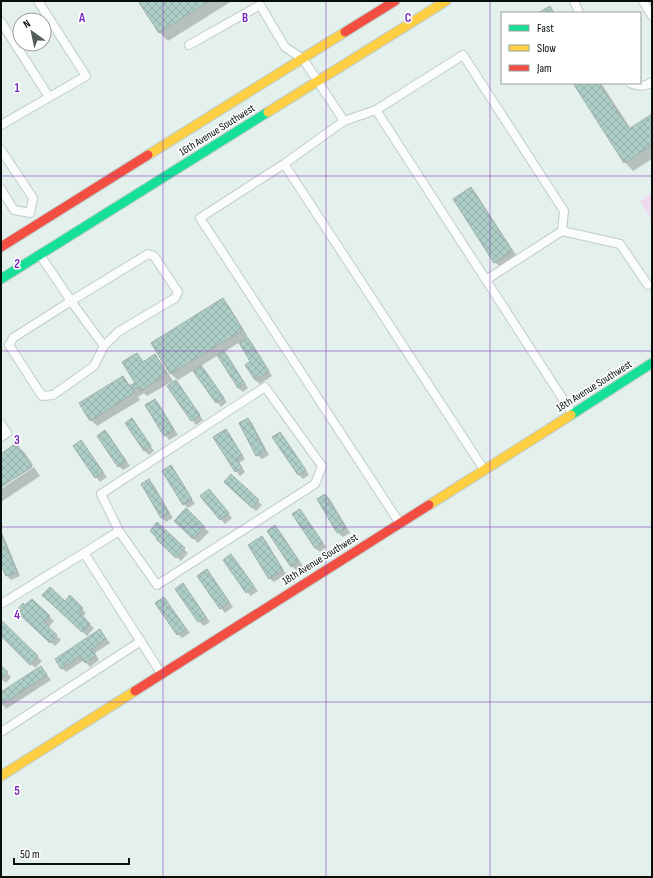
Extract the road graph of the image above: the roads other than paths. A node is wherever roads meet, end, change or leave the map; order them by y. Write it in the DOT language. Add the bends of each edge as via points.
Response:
graph roads {
  1 [pos="38,1"];
  2 [pos="395,1"];
  3 [pos="446,1"];
  4 [pos="574,1"];
  5 [pos="643,1"];
  6 [pos="262,3"];
  7 [pos="579,12"];
  8 [pos="652,16"];
  9 [pos="1,22"];
  10 [pos="189,45"];
  11 [pos="303,59"];
  12 [pos="318,81"];
  13 [pos="652,82"];
  14 [pos="632,84"];
  15 [pos="49,97"];
  16 [pos="376,110"];
  17 [pos="344,122"];
  18 [pos="1,125"];
  19 [pos="1,150"];
  20 [pos="284,164"];
  21 [pos="1,189"];
  22 [pos="30,213"];
  23 [pos="39,227"];
  24 [pos="562,231"];
  25 [pos="1,247"];
  26 [pos="40,255"];
  27 [pos="1,279"];
  28 [pos="486,280"];
  29 [pos="648,285"];
  30 [pos="70,301"];
  31 [pos="104,346"];
  32 [pos="652,363"];
  33 [pos="572,414"];
  34 [pos="1,424"];
  35 [pos="1,437"];
  36 [pos="484,469"];
  37 [pos="399,523"];
  38 [pos="119,531"];
  39 [pos="84,553"];
  40 [pos="1,604"];
  41 [pos="140,641"];
  42 [pos="161,674"];
  43 [pos="1,732"];
  44 [pos="1,776"];
  1 -- 15 [label="lane" via="86,76"];
  2 -- 11 [label="main road, 16th Avenue Southwest"];
  3 -- 12 [label="main road, 16th Avenue Southwest"];
  4 -- 7 [label="lane"];
  5 -- 8 [label="lane"];
  6 -- 10 [label="lane"];
  6 -- 11 [label="lane" via="285,47"];
  9 -- 15 [label="lane"];
  11 -- 12 [label="lane"];
  11 -- 23 [label="main road, 16th Avenue Southwest"];
  12 -- 17 [label="lane"];
  12 -- 26 [label="main road, 16th Avenue Southwest" via="50,244"];
  13 -- 14 [label="lane" via="647,85"];
  15 -- 18 [label="lane"];
  16 -- 17 [label="lane"];
  16 -- 24 [label="lane" via="462,55 564,211"];
  16 -- 28 [label="lane"];
  17 -- 20 [label="lane"];
  19 -- 22 [label="lane" via="33,198"];
  20 -- 36 [label="lane"];
  20 -- 37 [label="lane" via="200,218"];
  21 -- 22 [label="lane" via="14,210"];
  22 -- 23 [label="lane"];
  23 -- 25 [label="main road, 16th Avenue Southwest"];
  24 -- 28 [label="lane"];
  24 -- 29 [label="lane" via="620,244"];
  26 -- 27 [label="main road, 16th Avenue Southwest"];
  26 -- 30 [label="lane"];
  28 -- 33 [label="lane"];
  30 -- 31 [label="lane"];
  30 -- 31 [label="lane" via="14,338 9,345 42,396 53,395 94,366"];
  30 -- 31 [label="lane" via="148,254 154,256 178,292 175,298 118,332"];
  32 -- 33 [label="main road, 18th Avenue Southwest"];
  33 -- 36 [label="main road, 18th Avenue Southwest"];
  34 -- 35 [label="lane" via="7,433"];
  36 -- 37 [label="main road, 18th Avenue Southwest"];
  37 -- 42 [label="main road, 18th Avenue Southwest"];
  38 -- 38 [label="lane" via="158,585 315,484 322,466 265,387 101,494"];
  38 -- 39 [label="lane"];
  39 -- 40 [label="lane"];
  39 -- 41 [label="lane"];
  41 -- 42 [label="lane"];
  41 -- 43 [label="lane"];
  42 -- 44 [label="main road, 18th Avenue Southwest"];
}
